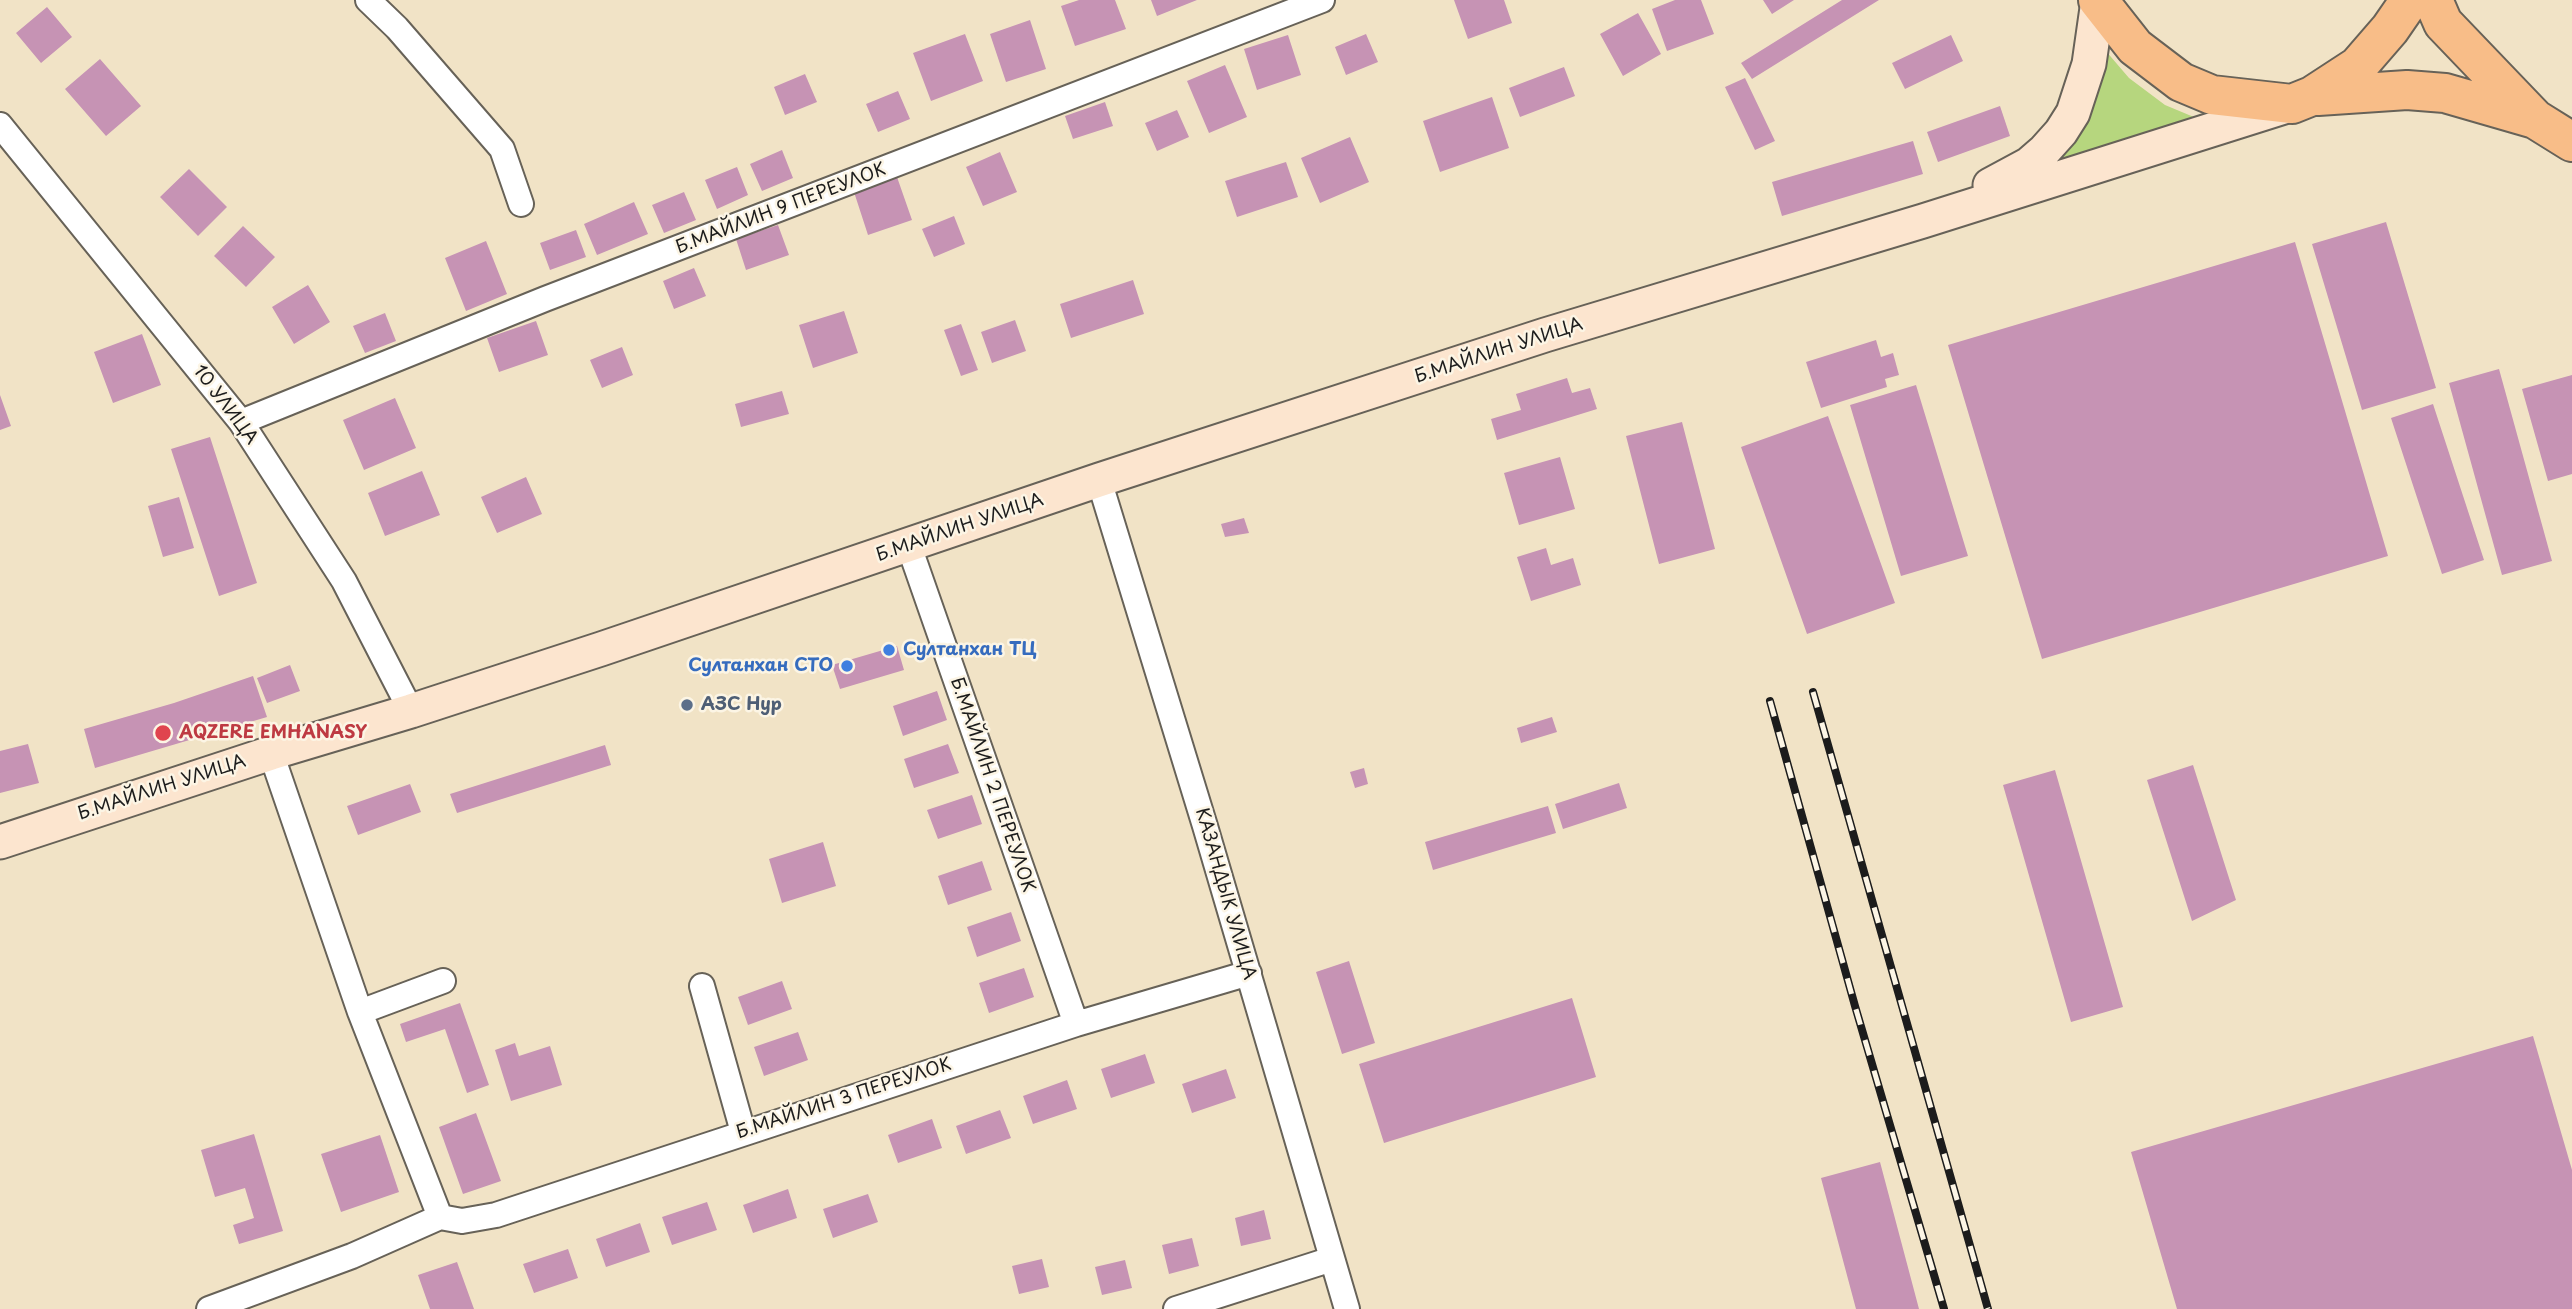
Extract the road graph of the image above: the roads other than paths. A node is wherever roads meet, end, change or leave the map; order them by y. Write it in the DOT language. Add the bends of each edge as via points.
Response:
graph roads {
  1 [pos="368,0"];
  2 [pos="1322,0"];
  3 [pos="2098,0"];
  4 [pos="2410,0"];
  5 [pos="2433,0"];
  6 [pos="2302,100"];
  7 [pos="2535,119"];
  8 [pos="0,125"];
  9 [pos="2572,142"];
  10 [pos="521,204"];
  11 [pos="1923,221"];
  12 [pos="241,422"];
  13 [pos="1099,480"];
  14 [pos="909,546"];
  15 [pos="411,711"];
  16 [pos="271,753"];
  17 [pos="0,842"];
  18 [pos="1249,972"];
  19 [pos="443,981"];
  20 [pos="702,986"];
  21 [pos="360,1012"];
  22 [pos="1076,1024"];
  23 [pos="743,1132"];
  24 [pos="440,1217"];
  25 [pos="1332,1259"];
  26 [pos="209,1309"];
  27 [pos="1176,1309"];
  28 [pos="1347,1309"];
  1 -- 10 [label="street" via="502,149"];
  2 -- 12 [label="street, Б.МАЙЛИН 9 ПЕРЕУЛОК" via="558,294"];
  3 -- 6 [label="main road" via="2134,47 2181,82 2213,95"];
  3 -- 11 [label="street" via="2089,64 2073,113 2060,132 2029,164"];
  4 -- 6 [label="main road" via="2358,66"];
  5 -- 7 [label="main road" via="2443,23"];
  6 -- 7 [label="main road" via="2407,90 2445,93"];
  6 -- 11 [label="street"];
  7 -- 9 [label="main road"];
  8 -- 12 [label="street, 10 УЛИЦА"];
  11 -- 13 [label="street, Б.МАЙЛИН УЛИЦА" via="1545,335"];
  12 -- 15 [label="street, 10 УЛИЦА" via="344,581"];
  13 -- 14 [label="street, Б.МАЙЛИН УЛИЦА"];
  13 -- 18 [label="street, КАЗАНДЫК УЛИЦА"];
  14 -- 15 [label="street, Б.МАЙЛИН УЛИЦА"];
  14 -- 22 [label="street, Б.МАЙЛИН 2 ПЕРЕУЛОК"];
  15 -- 16 [label="street, Б.МАЙЛИН УЛИЦА"];
  16 -- 17 [label="street, Б.МАЙЛИН УЛИЦА"];
  16 -- 21 [label="street"];
  18 -- 22 [label="street, Б.МАЙЛИН 3 ПЕРЕУЛОК"];
  18 -- 25 [label="street, КАЗАНДЫК УЛИЦА"];
  19 -- 21 [label="street"];
  20 -- 23 [label="street"];
  21 -- 24 [label="street"];
  22 -- 23 [label="street, Б.МАЙЛИН 3 ПЕРЕУЛОК"];
  23 -- 24 [label="street, Б.МАЙЛИН 3 ПЕРЕУЛОК" via="496,1215 462,1221"];
  24 -- 26 [label="street" via="352,1256"];
  25 -- 27 [label="street"];
  25 -- 28 [label="street, КАЗАНДЫК УЛИЦА"];
}
